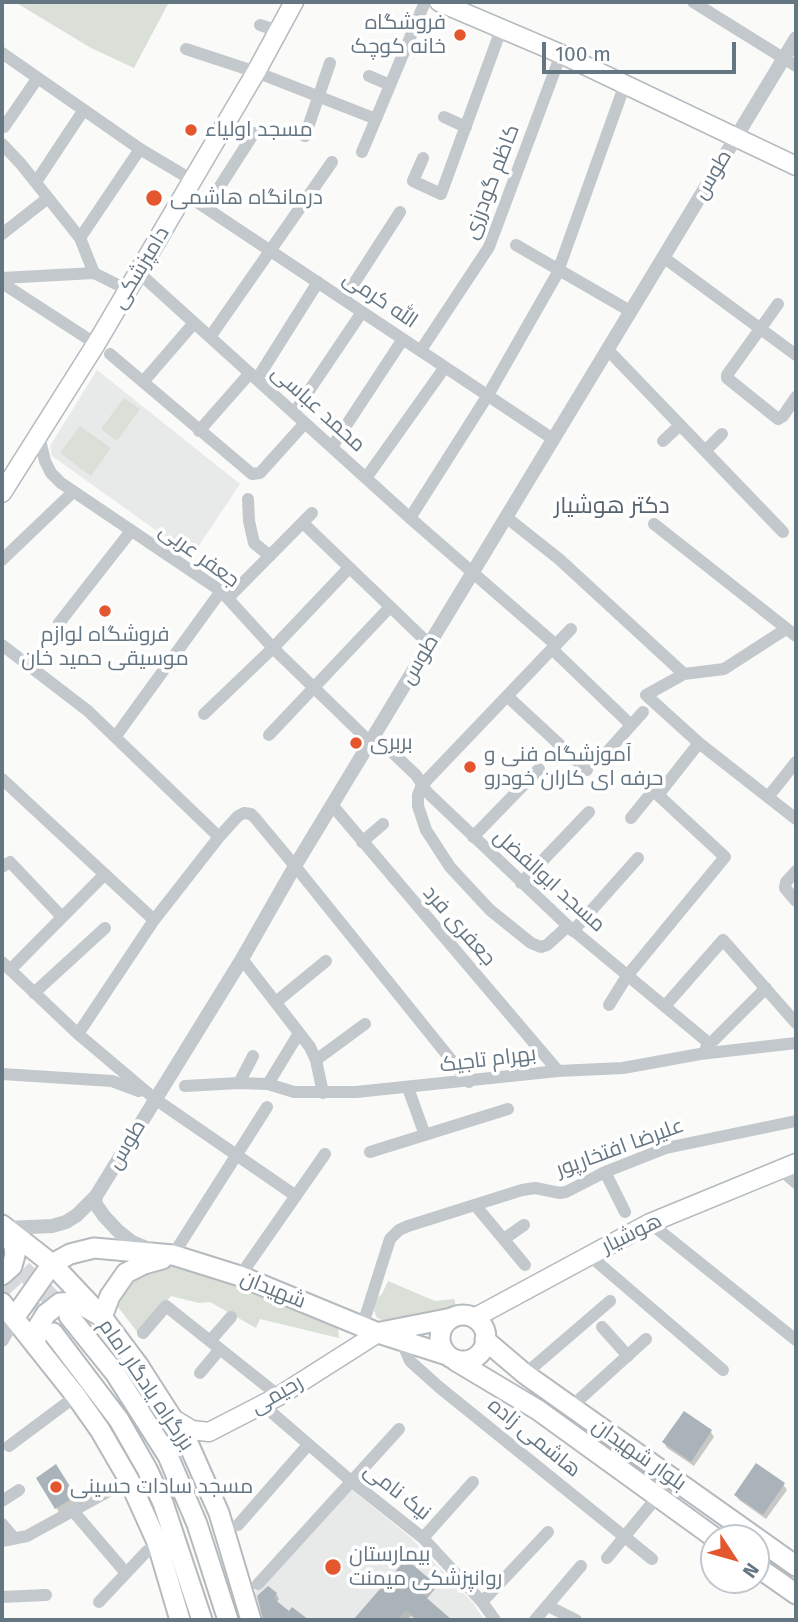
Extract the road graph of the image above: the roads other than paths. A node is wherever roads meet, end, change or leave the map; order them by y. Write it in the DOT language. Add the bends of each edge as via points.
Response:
graph roads {
  1 [pos="294,2"];
  2 [pos="425,2"];
  3 [pos="439,2"];
  4 [pos="693,2"];
  5 [pos="260,25"];
  6 [pos="502,27"];
  7 [pos="278,31"];
  8 [pos="796,38"];
  9 [pos="186,49"];
  10 [pos="2,52"];
  11 [pos="561,54"];
  12 [pos="790,62"];
  13 [pos="330,63"];
  14 [pos="256,72"];
  15 [pos="369,76"];
  16 [pos="37,79"];
  17 [pos="625,84"];
  18 [pos="390,85"];
  19 [pos="319,97"];
  20 [pos="83,110"];
  21 [pos="444,117"];
  22 [pos="376,119"];
  23 [pos="4,127"];
  24 [pos="466,127"];
  25 [pos="254,133"];
  26 [pos="305,136"];
  27 [pos="736,136"];
  28 [pos="2,144"];
  29 [pos="140,149"];
  30 [pos="362,152"];
  31 [pos="423,159"];
  32 [pos="332,162"];
  33 [pos="796,166"];
  34 [pos="36,182"];
  35 [pos="189,187"];
  36 [pos="48,198"];
  37 [pos="206,208"];
  38 [pos="400,212"];
  39 [pos="2,234"];
  40 [pos="80,238"];
  41 [pos="516,245"];
  42 [pos="270,250"];
  43 [pos="663,257"];
  44 [pos="559,270"];
  45 [pos="138,272"];
  46 [pos="94,273"];
  47 [pos="2,278"];
  48 [pos="318,282"];
  49 [pos="2,283"];
  50 [pos="128,290"];
  51 [pos="344,299"];
  52 [pos="778,304"];
  53 [pos="630,311"];
  54 [pos="362,312"];
  55 [pos="194,323"];
  56 [pos="761,329"];
  57 [pos="210,337"];
  58 [pos="403,339"];
  59 [pos="103,349"];
  60 [pos="607,349"];
  61 [pos="421,350"];
  62 [pos="796,355"];
  63 [pos="445,367"];
  64 [pos="253,376"];
  65 [pos="143,382"];
  66 [pos="488,395"];
  67 [pos="796,397"];
  68 [pos="294,413"];
  69 [pos="305,423"];
  70 [pos="680,425"];
  71 [pos="199,431"];
  72 [pos="722,434"];
  73 [pos="39,436"];
  74 [pos="553,439"];
  75 [pos="663,441"];
  76 [pos="332,447"];
  77 [pos="705,451"];
  78 [pos="366,478"];
  79 [pos="3,490"];
  80 [pos="73,492"];
  81 [pos="248,499"];
  82 [pos="312,513"];
  83 [pos="506,517"];
  84 [pos="410,518"];
  85 [pos="303,523"];
  86 [pos="654,524"];
  87 [pos="131,531"];
  88 [pos="783,532"];
  89 [pos="270,556"];
  90 [pos="2,560"];
  91 [pos="349,568"];
  92 [pos="472,573"];
  93 [pos="224,595"];
  94 [pos="390,607"];
  95 [pos="60,623"];
  96 [pos="571,629"];
  97 [pos="793,633"];
  98 [pos="429,643"];
  99 [pos="2,645"];
  100 [pos="554,647"];
  101 [pos="273,649"];
  102 [pos="684,674"];
  103 [pos="312,688"];
  104 [pos="507,696"];
  105 [pos="643,712"];
  106 [pos="204,714"];
  107 [pos="631,724"];
  108 [pos="269,735"];
  109 [pos="116,736"];
  110 [pos="372,739"];
  111 [pos="699,743"];
  112 [pos="608,751"];
  113 [pos="796,762"];
  114 [pos="539,769"];
  115 [pos="587,770"];
  116 [pos="2,779"];
  117 [pos="422,785"];
  118 [pos="658,795"];
  119 [pos="768,797"];
  120 [pos="332,805"];
  121 [pos="589,812"];
  122 [pos="631,818"];
  123 [pos="796,819"];
  124 [pos="383,824"];
  125 [pos="219,837"];
  126 [pos="473,837"];
  127 [pos="362,842"];
  128 [pos="638,858"];
  129 [pos="295,866"];
  130 [pos="2,867"];
  131 [pos="796,871"];
  132 [pos="105,874"];
  133 [pos="521,883"];
  134 [pos="796,901"];
  135 [pos="62,917"];
  136 [pos="153,920"];
  137 [pos="105,928"];
  138 [pos="570,928"];
  139 [pos="242,959"];
  140 [pos="326,961"];
  141 [pos="6,966"];
  142 [pos="627,976"];
  143 [pos="766,988"];
  144 [pos="34,993"];
  145 [pos="276,1002"];
  146 [pos="609,1005"];
  147 [pos="665,1006"];
  148 [pos="796,1023"];
  149 [pos="365,1024"];
  150 [pos="299,1033"];
  151 [pos="78,1034"];
  152 [pos="796,1043"];
  153 [pos="710,1044"];
  154 [pos="700,1054"];
  155 [pos="253,1056"];
  156 [pos="316,1060"];
  157 [pos="558,1071"];
  158 [pos="2,1074"];
  159 [pos="470,1082"];
  160 [pos="239,1083"];
  161 [pos="268,1084"];
  162 [pos="185,1086"];
  163 [pos="408,1088"];
  164 [pos="323,1093"];
  165 [pos="155,1099"];
  166 [pos="267,1107"];
  167 [pos="508,1109"];
  168 [pos="796,1121"];
  169 [pos="425,1135"];
  170 [pos="370,1152"];
  171 [pos="236,1154"];
  172 [pos="325,1154"];
  173 [pos="788,1166"];
  174 [pos="605,1172"];
  175 [pos="796,1182"];
  176 [pos="96,1196"];
  177 [pos="296,1196"];
  178 [pos="475,1205"];
  179 [pos="625,1212"];
  180 [pos="650,1223"];
  181 [pos="524,1225"];
  182 [pos="4,1227"];
  183 [pos="504,1239"];
  184 [pos="173,1255"];
  185 [pos="589,1255"];
  186 [pos="52,1264"];
  187 [pos="525,1265"];
  188 [pos="2,1275"];
  189 [pos="240,1276"];
  190 [pos="610,1301"];
  191 [pos="69,1316"];
  192 [pos="102,1317"];
  193 [pos="230,1317"];
  194 [pos="339,1317"];
  195 [pos="452,1318"];
  196 [pos="474,1318"];
  197 [pos="5,1325"];
  198 [pos="602,1327"];
  199 [pos="370,1330"];
  200 [pos="53,1332"];
  201 [pos="143,1333"];
  202 [pos="646,1339"];
  203 [pos="401,1340"];
  204 [pos="485,1340"];
  205 [pos="796,1340"];
  206 [pos="215,1345"];
  207 [pos="36,1346"];
  208 [pos="343,1355"];
  209 [pos="628,1356"];
  210 [pos="452,1358"];
  211 [pos="723,1370"];
  212 [pos="200,1373"];
  213 [pos="525,1374"];
  214 [pos="76,1396"];
  215 [pos="271,1400"];
  216 [pos="571,1408"];
  217 [pos="172,1418"];
  218 [pos="399,1429"];
  219 [pos="308,1445"];
  220 [pos="9,1446"];
  221 [pos="129,1480"];
  222 [pos="351,1481"];
  223 [pos="473,1482"];
  224 [pos="19,1490"];
  225 [pos="657,1497"];
  226 [pos="2,1501"];
  227 [pos="73,1511"];
  228 [pos="2,1524"];
  229 [pos="238,1525"];
  230 [pos="700,1527"];
  231 [pos="548,1532"];
  232 [pos="625,1536"];
  233 [pos="423,1538"];
  234 [pos="8,1540"];
  235 [pos="147,1550"];
  236 [pos="607,1558"];
  237 [pos="652,1559"];
  238 [pos="581,1566"];
  239 [pos="796,1566"];
  240 [pos="126,1573"];
  241 [pos="770,1576"];
  242 [pos="258,1584"];
  243 [pos="796,1594"];
  244 [pos="46,1595"];
  245 [pos="2,1597"];
  246 [pos="99,1602"];
  247 [pos="482,1602"];
  248 [pos="548,1606"];
  249 [pos="180,1620"];
  250 [pos="202,1620"];
  251 [pos="228,1620"];
  252 [pos="251,1620"];
  253 [pos="495,1620"];
  254 [pos="535,1620"];
  255 [pos="576,1620"];
  1 -- 7 [label="main road, دامپزشکی"];
  2 -- 18 [label="street"];
  3 -- 6 [label="main road"];
  4 -- 12 [label="street"];
  5 -- 7 [label="street"];
  6 -- 11 [label="main road"];
  6 -- 24 [label="street"];
  7 -- 14 [label="main road, دامپزشکی"];
  8 -- 12 [label="street, طوس"];
  9 -- 14 [label="street"];
  10 -- 16 [label="street, الله کرمی"];
  11 -- 17 [label="main road"];
  11 -- 61 [label="street, کاظم گودرزی" via="489,247"];
  12 -- 27 [label="street, طوس"];
  13 -- 19 [label="street"];
  14 -- 19 [label="street"];
  14 -- 35 [label="main road, دامپزشکی"];
  15 -- 18 [label="street"];
  16 -- 20 [label="street, الله کرمی"];
  16 -- 23 [label="street"];
  17 -- 27 [label="main road"];
  17 -- 44 [label="street"];
  18 -- 22 [label="street"];
  19 -- 22 [label="street"];
  19 -- 26 [label="street"];
  20 -- 29 [label="street, الله کرمی"];
  20 -- 34 [label="street"];
  21 -- 24 [label="street"];
  22 -- 30 [label="street"];
  24 -- 31 [label="street" via="441,194 413,181"];
  25 -- 37 [label="street"];
  27 -- 33 [label="main road"];
  27 -- 43 [label="street, طوس"];
  28 -- 34 [label="street"];
  29 -- 35 [label="street, الله کرمی"];
  29 -- 40 [label="street"];
  32 -- 42 [label="street"];
  34 -- 36 [label="street"];
  35 -- 37 [label="street, الله کرمی"];
  35 -- 45 [label="main road, دامپزشکی"];
  36 -- 39 [label="street"];
  36 -- 40 [label="street"];
  37 -- 42 [label="street, الله کرمی"];
  38 -- 51 [label="street"];
  40 -- 46 [label="street"];
  41 -- 44 [label="street"];
  42 -- 48 [label="street, الله کرمی"];
  42 -- 57 [label="street"];
  43 -- 53 [label="street, طوس"];
  43 -- 56 [label="street"];
  44 -- 53 [label="street"];
  44 -- 66 [label="street"];
  45 -- 50 [label="main road, دامپزشکی"];
  45 -- 55 [label="street, محمد عباسی"];
  46 -- 47 [label="street"];
  46 -- 50 [label="street"];
  48 -- 51 [label="street, الله کرمی"];
  48 -- 64 [label="street"];
  49 -- 59 [label="street"];
  50 -- 59 [label="main road, دامپزشکی"];
  51 -- 54 [label="street, الله کرمی"];
  52 -- 56 [label="street"];
  53 -- 60 [label="street, طوس"];
  54 -- 58 [label="street, الله کرمی"];
  54 -- 68 [label="street"];
  55 -- 57 [label="street, محمد عباسی"];
  55 -- 65 [label="street"];
  56 -- 62 [label="street"];
  56 -- 67 [label="street" via="727,378 778,419"];
  57 -- 64 [label="street, محمد عباسی"];
  58 -- 61 [label="street, الله کرمی"];
  58 -- 76 [label="street"];
  59 -- 65 [label="street"];
  59 -- 73 [label="main road, دامپزشکی"];
  60 -- 70 [label="street"];
  60 -- 74 [label="street, طوس"];
  61 -- 63 [label="street, الله کرمی"];
  63 -- 66 [label="street, الله کرمی"];
  63 -- 78 [label="street"];
  64 -- 68 [label="street, محمد عباسی"];
  64 -- 71 [label="street"];
  65 -- 71 [label="street"];
  66 -- 74 [label="street, الله کرمی"];
  66 -- 84 [label="street"];
  68 -- 69 [label="street, محمد عباسی"];
  69 -- 71 [label="street" via="256,474"];
  69 -- 76 [label="street, محمد عباسی"];
  70 -- 75 [label="street"];
  70 -- 77 [label="street"];
  72 -- 77 [label="street"];
  73 -- 79 [label="main road, دامپزشکی"];
  73 -- 80 [label="street, جعفر عربی" via="51,473"];
  74 -- 83 [label="street, طوس"];
  76 -- 78 [label="street, محمد عباسی"];
  77 -- 88 [label="street"];
  78 -- 84 [label="street, محمد عباسی"];
  80 -- 87 [label="street, جعفر عربی"];
  80 -- 90 [label="street"];
  81 -- 89 [label="street" via="254,543"];
  82 -- 85 [label="street"];
  83 -- 92 [label="street, طوس"];
  83 -- 102 [label="street" via="559,559"];
  84 -- 92 [label="street, محمد عباسی"];
  85 -- 89 [label="street"];
  85 -- 91 [label="street"];
  86 -- 97 [label="street"];
  87 -- 93 [label="street, جعفر عربی"];
  87 -- 95 [label="street"];
  89 -- 93 [label="street"];
  91 -- 94 [label="street"];
  91 -- 101 [label="street"];
  92 -- 98 [label="street, طوس"];
  92 -- 100 [label="street, محمد عباسی"];
  93 -- 101 [label="street, جعفر عربی"];
  93 -- 109 [label="street"];
  94 -- 98 [label="street"];
  94 -- 103 [label="street"];
  96 -- 100 [label="street"];
  97 -- 102 [label="street" via="724,669"];
  98 -- 110 [label="street, طوس"];
  99 -- 109 [label="street"];
  100 -- 104 [label="street"];
  100 -- 107 [label="street, محمد عباسی"];
  101 -- 103 [label="street, جعفر عربی"];
  101 -- 106 [label="street"];
  102 -- 111 [label="street" via="646,695"];
  103 -- 108 [label="street"];
  103 -- 110 [label="street, جعفر عربی"];
  104 -- 115 [label="street"];
  104 -- 117 [label="street"];
  105 -- 107 [label="street"];
  107 -- 112 [label="street"];
  109 -- 125 [label="street"];
  110 -- 117 [label="street, مسجد ابوالفضل"];
  110 -- 120 [label="street, طوس"];
  111 -- 118 [label="street"];
  111 -- 119 [label="street"];
  113 -- 119 [label="street"];
  114 -- 126 [label="street"];
  116 -- 132 [label="street"];
  117 -- 126 [label="street, مسجد ابوالفضل"];
  117 -- 138 [label="street" via="418,806 426,831 450,867 490,910 541,947"];
  118 -- 122 [label="street" via="652,793"];
  118 -- 142 [label="street" via="726,857"];
  119 -- 123 [label="street"];
  120 -- 127 [label="street, جعفری فرد"];
  120 -- 129 [label="street, طوس"];
  121 -- 133 [label="street"];
  124 -- 127 [label="street"];
  125 -- 129 [label="street" via="238,816 251,814"];
  125 -- 136 [label="street"];
  126 -- 133 [label="street, مسجد ابوالفضل"];
  127 -- 157 [label="street, جعفری فرد"];
  128 -- 138 [label="street"];
  129 -- 139 [label="street, طوس"];
  129 -- 159 [label="street"];
  130 -- 135 [label="street" via="10,862"];
  131 -- 134 [label="street" via="785,888"];
  132 -- 135 [label="street"];
  132 -- 136 [label="street"];
  133 -- 138 [label="street, مسجد ابوالفضل"];
  135 -- 141 [label="street"];
  136 -- 151 [label="street"];
  137 -- 144 [label="street"];
  138 -- 142 [label="street, مسجد ابوالفضل"];
  139 -- 145 [label="street"];
  139 -- 165 [label="street, طوس"];
  140 -- 145 [label="street"];
  141 -- 144 [label="street"];
  142 -- 146 [label="street"];
  142 -- 147 [label="street, مسجد ابوالفضل"];
  143 -- 147 [label="street" via="723,940"];
  143 -- 148 [label="street"];
  143 -- 153 [label="street"];
  144 -- 151 [label="street"];
  145 -- 150 [label="street"];
  147 -- 153 [label="street, مسجد ابوالفضل"];
  149 -- 156 [label="street"];
  150 -- 156 [label="street"];
  150 -- 161 [label="street"];
  151 -- 165 [label="street"];
  152 -- 154 [label="street, بهرام تاجیک"];
  153 -- 154 [label="street"];
  154 -- 157 [label="street, بهرام تاجیک" via="623,1068"];
  155 -- 160 [label="street"];
  156 -- 164 [label="street"];
  157 -- 159 [label="street, بهرام تاجیک"];
  158 -- 165 [label="street" via="112,1081"];
  159 -- 163 [label="street, بهرام تاجیک"];
  160 -- 161 [label="street, بهرام تاجیک"];
  160 -- 162 [label="street, بهرام تاجیک"];
  161 -- 164 [label="street, بهرام تاجیک" via="287,1091"];
  163 -- 164 [label="street, بهرام تاجیک"];
  163 -- 169 [label="street"];
  165 -- 171 [label="street"];
  165 -- 176 [label="street, طوس"];
  166 -- 171 [label="street"];
  167 -- 169 [label="street"];
  168 -- 174 [label="street, علیرضا افتخارپور" via="666,1148"];
  169 -- 170 [label="street"];
  171 -- 177 [label="street"];
  171 -- 184 [label="street"];
  172 -- 177 [label="street"];
  173 -- 175 [label="street"];
  173 -- 180 [label="main road, هوشیار"];
  174 -- 178 [label="street, علیرضا افتخارپور" via="566,1192 535,1188"];
  174 -- 179 [label="street"];
  176 -- 182 [label="street, طوس" via="66,1222"];
  176 -- 184 [label="street" via="104,1216 132,1242"];
  177 -- 189 [label="street"];
  178 -- 183 [label="street"];
  178 -- 199 [label="street, علیرضا افتخارپور" via="408,1226 390,1239"];
  180 -- 185 [label="main road, هوشیار"];
  180 -- 205 [label="street"];
  181 -- 183 [label="street"];
  182 -- 186 [label="main road, بزرگراه یادگار امام"];
  182 -- 188 [label="main road" via="15,1255"];
  183 -- 187 [label="street"];
  184 -- 186 [label="main road, شهیدان" via="94,1248"];
  184 -- 189 [label="main road, شهیدان"];
  184 -- 192 [label="main road" via="127,1273"];
  185 -- 196 [label="main road, هوشیار"];
  185 -- 211 [label="street"];
  186 -- 192 [label="main road, بزرگراه یادگار امام"];
  186 -- 197 [label="main road"];
  189 -- 194 [label="main road, شهیدان"];
  190 -- 213 [label="street"];
  191 -- 251 [label="main road, بزرگراه یادگار امام" via="115,1373 168,1456 197,1524"];
  192 -- 207 [label="main road" via="77,1302 60,1303 36,1330"];
  192 -- 217 [label="main road, بزرگراه یادگار امام"];
  193 -- 206 [label="street"];
  194 -- 199 [label="main road, شهیدان"];
  194 -- 208 [label="main road" via="350,1333"];
  195 -- 196 [label="main road"];
  195 -- 199 [label="main road"];
  195 -- 210 [label="main road" via="440,1336 440,1344"];
  196 -- 204 [label="main road" via="482,1326"];
  197 -- 207 [label="main road"];
  198 -- 209 [label="street"];
  199 -- 203 [label="main road, شهیدان"];
  199 -- 208 [label="main road, رحیمی"];
  200 -- 250 [label="main road, بزرگراه یادگار امام" via="119,1420 147,1469"];
  201 -- 206 [label="street, نیک نامی" via="166,1307"];
  202 -- 209 [label="street"];
  203 -- 210 [label="main road, شهیدان"];
  203 -- 232 [label="street, هاشمی زاده" via="410,1361 439,1387"];
  204 -- 210 [label="main road" via="475,1358"];
  204 -- 213 [label="main road, بلوار شهیدان"];
  206 -- 212 [label="street"];
  206 -- 215 [label="street, نیک نامی"];
  207 -- 214 [label="main road"];
  208 -- 215 [label="main road, رحیمی"];
  209 -- 216 [label="street"];
  210 -- 225 [label="main road, بلوار شهیدان" via="537,1410"];
  213 -- 216 [label="main road, بلوار شهیدان"];
  214 -- 220 [label="street"];
  214 -- 221 [label="main road"];
  215 -- 217 [label="main road, رحیمی" via="209,1432 192,1430"];
  215 -- 219 [label="street, نیک نامی"];
  216 -- 239 [label="main road, بلوار شهیدان"];
  217 -- 252 [label="main road, بزرگراه یادگار امام" via="219,1514"];
  218 -- 222 [label="street"];
  219 -- 222 [label="street, نیک نامی"];
  219 -- 229 [label="street"];
  221 -- 227 [label="street"];
  221 -- 249 [label="main road" via="157,1542"];
  222 -- 233 [label="street, نیک نامی"];
  222 -- 242 [label="street"];
  223 -- 233 [label="street"];
  224 -- 226 [label="street"];
  225 -- 230 [label="main road, بلوار شهیدان"];
  225 -- 232 [label="street"];
  227 -- 234 [label="street" via="27,1536"];
  227 -- 240 [label="street"];
  228 -- 234 [label="street"];
  231 -- 247 [label="street"];
  232 -- 236 [label="street"];
  232 -- 237 [label="street, هاشمی زاده"];
  233 -- 247 [label="street, نیک نامی"];
  235 -- 240 [label="street"];
  238 -- 248 [label="street"];
  240 -- 246 [label="street"];
  241 -- 243 [label="main road"];
  244 -- 245 [label="street"];
  247 -- 253 [label="street, نیک نامی"];
  248 -- 254 [label="street"];
  248 -- 255 [label="street"];
}
